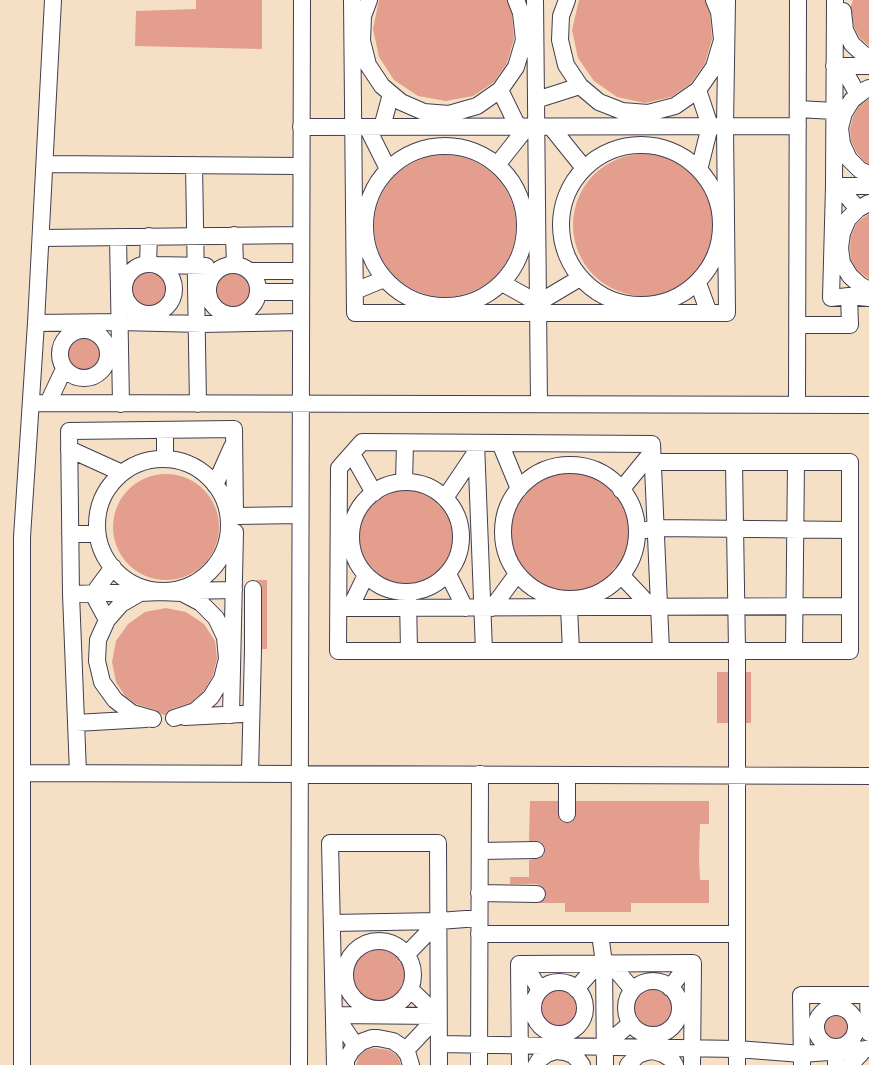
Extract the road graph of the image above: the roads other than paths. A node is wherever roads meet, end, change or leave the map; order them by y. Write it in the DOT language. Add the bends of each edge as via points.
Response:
graph roads {
  1 [pos="53,0"];
  2 [pos="302,0"];
  3 [pos="352,0"];
  4 [pos="369,0"];
  5 [pos="516,0"];
  6 [pos="535,0"];
  7 [pos="567,0"];
  8 [pos="714,0"];
  9 [pos="727,0"];
  10 [pos="798,0"];
  11 [pos="839,7"];
  12 [pos="535,39"];
  13 [pos="560,40"];
  14 [pos="357,41"];
  15 [pos="852,44"];
  16 [pos="869,57"];
  17 [pos="837,64"];
  18 [pos="869,66"];
  19 [pos="580,86"];
  20 [pos="500,90"];
  21 [pos="698,90"];
  22 [pos="863,92"];
  23 [pos="391,94"];
  24 [pos="536,100"];
  25 [pos="798,109"];
  26 [pos="834,111"];
  27 [pos="443,120"];
  28 [pos="641,120"];
  29 [pos="717,126"];
  30 [pos="798,126"];
  31 [pos="301,127"];
  32 [pos="367,127"];
  33 [pos="533,127"];
  34 [pos="642,145"];
  35 [pos="446,146"];
  36 [pos="44,164"];
  37 [pos="854,164"];
  38 [pos="194,165"];
  39 [pos="497,165"];
  40 [pos="301,166"];
  41 [pos="584,168"];
  42 [pos="388,169"];
  43 [pos="699,170"];
  44 [pos="869,174"];
  45 [pos="836,183"];
  46 [pos="869,186"];
  47 [pos="863,206"];
  48 [pos="532,233"];
  49 [pos="560,233"];
  50 [pos="359,234"];
  51 [pos="234,235"];
  52 [pos="301,235"];
  53 [pos="149,236"];
  54 [pos="195,236"];
  55 [pos="118,237"];
  56 [pos="41,238"];
  57 [pos="836,248"];
  58 [pos="148,265"];
  59 [pos="196,265"];
  60 [pos="231,266"];
  61 [pos="118,267"];
  62 [pos="250,271"];
  63 [pos="301,271"];
  64 [pos="580,278"];
  65 [pos="384,279"];
  66 [pos="502,283"];
  67 [pos="698,283"];
  68 [pos="121,291"];
  69 [pos="202,291"];
  70 [pos="354,291"];
  71 [pos="258,292"];
  72 [pos="301,292"];
  73 [pos="857,293"];
  74 [pos="171,299"];
  75 [pos="214,306"];
  76 [pos="131,307"];
  77 [pos="538,308"];
  78 [pos="445,309"];
  79 [pos="641,309"];
  80 [pos="708,313"];
  81 [pos="147,319"];
  82 [pos="236,319"];
  83 [pos="120,322"];
  84 [pos="301,322"];
  85 [pos="41,323"];
  86 [pos="195,324"];
  87 [pos="797,325"];
  88 [pos="86,326"];
  89 [pos="101,338"];
  90 [pos="34,353"];
  91 [pos="63,354"];
  92 [pos="114,356"];
  93 [pos="100,373"];
  94 [pos="83,378"];
  95 [pos="121,401"];
  96 [pos="31,403"];
  97 [pos="48,403"];
  98 [pos="82,404"];
  99 [pos="198,404"];
  100 [pos="300,404"];
  101 [pos="539,404"];
  102 [pos="797,405"];
  103 [pos="869,405"];
  104 [pos="165,430"];
  105 [pos="234,442"];
  106 [pos="405,442"];
  107 [pos="500,443"];
  108 [pos="577,443"];
  109 [pos="476,447"];
  110 [pos="69,449"];
  111 [pos="352,454"];
  112 [pos="653,457"];
  113 [pos="165,460"];
  114 [pos="734,462"];
  115 [pos="796,462"];
  116 [pos="578,466"];
  117 [pos="122,474"];
  118 [pos="404,482"];
  119 [pos="215,485"];
  120 [pos="519,489"];
  121 [pos="621,490"];
  122 [pos="374,493"];
  123 [pos="445,498"];
  124 [pos="300,515"];
  125 [pos="235,516"];
  126 [pos="655,528"];
  127 [pos="735,529"];
  128 [pos="796,530"];
  129 [pos="850,530"];
  130 [pos="503,531"];
  131 [pos="637,531"];
  132 [pos="461,533"];
  133 [pos="70,534"];
  134 [pos="97,534"];
  135 [pos="480,534"];
  136 [pos="345,540"];
  137 [pos="112,567"];
  138 [pos="213,569"];
  139 [pos="448,574"];
  140 [pos="517,574"];
  141 [pos="366,575"];
  142 [pos="621,575"];
  143 [pos="253,589"];
  144 [pos="232,591"];
  145 [pos="160,592"];
  146 [pos="408,592"];
  147 [pos="71,594"];
  148 [pos="93,594"];
  149 [pos="736,606"];
  150 [pos="795,606"];
  151 [pos="850,606"];
  152 [pos="569,607"];
  153 [pos="655,607"];
  154 [pos="345,608"];
  155 [pos="409,608"];
  156 [pos="465,608"];
  157 [pos="487,608"];
  158 [pos="216,618"];
  159 [pos="107,620"];
  160 [pos="409,652"];
  161 [pos="484,652"];
  162 [pos="570,652"];
  163 [pos="661,652"];
  164 [pos="737,652"];
  165 [pos="794,652"];
  166 [pos="97,661"];
  167 [pos="73,663"];
  168 [pos="211,697"];
  169 [pos="115,700"];
  170 [pos="231,712"];
  171 [pos="251,714"];
  172 [pos="174,718"];
  173 [pos="153,719"];
  174 [pos="93,722"];
  175 [pos="76,723"];
  176 [pos="23,773"];
  177 [pos="78,773"];
  178 [pos="250,773"];
  179 [pos="300,774"];
  180 [pos="480,774"];
  181 [pos="567,775"];
  182 [pos="738,775"];
  183 [pos="869,776"];
  184 [pos="567,814"];
  185 [pos="536,850"];
  186 [pos="480,851"];
  187 [pos="479,892"];
  188 [pos="536,894"];
  189 [pos="479,918"];
  190 [pos="439,921"];
  191 [pos="381,922"];
  192 [pos="332,923"];
  193 [pos="479,934"];
  194 [pos="600,934"];
  195 [pos="737,934"];
  196 [pos="380,942"];
  197 [pos="351,955"];
  198 [pos="406,955"];
  199 [pos="604,963"];
  200 [pos="652,963"];
  201 [pos="689,963"];
  202 [pos="524,964"];
  203 [pos="558,964"];
  204 [pos="339,977"];
  205 [pos="439,977"];
  206 [pos="653,981"];
  207 [pos="558,982"];
  208 [pos="411,984"];
  209 [pos="576,988"];
  210 [pos="670,988"];
  211 [pos="540,990"];
  212 [pos="633,990"];
  213 [pos="866,994"];
  214 [pos="351,995"];
  215 [pos="805,995"];
  216 [pos="837,1001"];
  217 [pos="526,1009"];
  218 [pos="585,1009"];
  219 [pos="604,1009"];
  220 [pos="686,1010"];
  221 [pos="378,1012"];
  222 [pos="334,1015"];
  223 [pos="438,1016"];
  224 [pos="628,1016"];
  225 [pos="538,1025"];
  226 [pos="673,1026"];
  227 [pos="577,1027"];
  228 [pos="815,1028"];
  229 [pos="863,1034"];
  230 [pos="378,1038"];
  231 [pos="439,1044"];
  232 [pos="479,1044"];
  233 [pos="557,1044"];
  234 [pos="652,1044"];
  235 [pos="523,1045"];
  236 [pos="356,1046"];
  237 [pos="603,1046"];
  238 [pos="692,1048"];
  239 [pos="737,1057"];
  240 [pos="408,1058"];
  241 [pos="807,1059"];
  242 [pos="836,1059"];
  243 [pos="538,1062"];
  244 [pos="579,1062"];
  245 [pos="629,1064"];
  246 [pos="674,1064"];
  247 [pos="22,1065"];
  248 [pos="299,1065"];
  249 [pos="335,1065"];
  250 [pos="346,1065"];
  251 [pos="439,1065"];
  252 [pos="479,1065"];
  253 [pos="520,1065"];
  254 [pos="605,1065"];
  255 [pos="692,1065"];
  256 [pos="850,1065"];
  1 -- 36 [label="street"];
  2 -- 31 [label="street"];
  3 -- 14 [label="street"];
  4 -- 14 [label="street"];
  5 -- 20 [label="street" via="521,13 524,40 516,67"];
  6 -- 12 [label="street"];
  7 -- 13 [label="street" via="561,16"];
  8 -- 21 [label="street" via="720,12 722,40 714,67"];
  9 -- 29 [label="street"];
  10 -- 25 [label="street"];
  11 -- 15 [label="street"];
  11 -- 17 [label="street"];
  12 -- 13 [label="street"];
  12 -- 24 [label="street"];
  13 -- 19 [label="street" via="566,65"];
  14 -- 23 [label="street" via="368,65 382,86"];
  14 -- 32 [label="street"];
  15 -- 16 [label="street"];
  15 -- 17 [label="street"];
  17 -- 18 [label="street"];
  17 -- 22 [label="street"];
  17 -- 26 [label="street"];
  19 -- 24 [label="street"];
  19 -- 28 [label="street" via="599,102"];
  20 -- 27 [label="street" via="477,106 450,114"];
  20 -- 33 [label="street"];
  21 -- 28 [label="street" via="675,106 648,113"];
  21 -- 29 [label="street"];
  22 -- 37 [label="street" via="852,100 844,113 840,128 842,144"];
  23 -- 27 [label="street" via="401,102"];
  23 -- 32 [label="street"];
  24 -- 33 [label="street"];
  25 -- 26 [label="street"];
  25 -- 30 [label="street"];
  26 -- 45 [label="street"];
  27 -- 32 [label="street"];
  27 -- 33 [label="street"];
  27 -- 35 [label="street"];
  28 -- 29 [label="street"];
  28 -- 33 [label="street"];
  28 -- 34 [label="street"];
  29 -- 30 [label="street"];
  29 -- 43 [label="street"];
  29 -- 80 [label="street" via="727,313"];
  30 -- 87 [label="street"];
  31 -- 32 [label="street"];
  31 -- 40 [label="street"];
  32 -- 42 [label="street"];
  32 -- 50 [label="street"];
  33 -- 39 [label="street"];
  33 -- 41 [label="street"];
  33 -- 48 [label="street"];
  34 -- 41 [label="street" via="635,144 608,151"];
  34 -- 43 [label="street" via="663,147 688,159"];
  35 -- 39 [label="street" via="467,148"];
  35 -- 42 [label="street" via="439,145 412,152"];
  36 -- 38 [label="street"];
  36 -- 56 [label="street"];
  37 -- 44 [label="street"];
  37 -- 45 [label="street"];
  38 -- 40 [label="street"];
  38 -- 54 [label="street"];
  39 -- 48 [label="street" via="512,180 524,206"];
  40 -- 52 [label="street"];
  41 -- 49 [label="street" via="570,184 561,208"];
  42 -- 50 [label="street" via="375,185"];
  43 -- 67 [label="street" via="708,179 720,205 722,232 714,260"];
  45 -- 46 [label="street"];
  45 -- 47 [label="street"];
  45 -- 57 [label="street"];
  47 -- 57 [label="street" via="848,219"];
  48 -- 49 [label="street"];
  48 -- 66 [label="street" via="519,261"];
  48 -- 77 [label="street"];
  49 -- 64 [label="street" via="566,257"];
  50 -- 65 [label="street"];
  50 -- 70 [label="street"];
  51 -- 52 [label="street"];
  51 -- 54 [label="street"];
  51 -- 60 [label="street"];
  52 -- 63 [label="street"];
  53 -- 54 [label="street"];
  53 -- 55 [label="street"];
  53 -- 58 [label="street"];
  54 -- 59 [label="street"];
  55 -- 56 [label="street"];
  55 -- 61 [label="street"];
  56 -- 85 [label="street"];
  57 -- 73 [label="street"];
  57 -- 73 [label="street" via="831,298"];
  58 -- 59 [label="street"];
  58 -- 61 [label="street"];
  58 -- 68 [label="street" via="132,270"];
  58 -- 74 [label="street" via="163,269 169,275 173,282"];
  59 -- 60 [label="street"];
  59 -- 69 [label="street"];
  60 -- 62 [label="street" via="243,267"];
  60 -- 69 [label="street" via="219,270"];
  61 -- 68 [label="street"];
  62 -- 63 [label="street"];
  62 -- 71 [label="street" via="255,278"];
  63 -- 72 [label="street"];
  64 -- 77 [label="street"];
  64 -- 79 [label="street" via="599,294"];
  65 -- 70 [label="street"];
  65 -- 78 [label="street" via="403,295"];
  66 -- 77 [label="street"];
  66 -- 78 [label="street" via="479,299"];
  67 -- 79 [label="street" via="675,298"];
  67 -- 80 [label="street"];
  68 -- 76 [label="street"];
  68 -- 83 [label="street"];
  69 -- 74 [label="street"];
  69 -- 75 [label="street"];
  69 -- 86 [label="street"];
  70 -- 78 [label="street" via="354,313"];
  71 -- 72 [label="street"];
  71 -- 82 [label="street" via="256,302"];
  72 -- 84 [label="street"];
  73 -- 87 [label="street" via="850,325"];
  74 -- 81 [label="street" via="162,311"];
  74 -- 86 [label="street"];
  75 -- 82 [label="street"];
  75 -- 86 [label="street"];
  76 -- 81 [label="street"];
  76 -- 83 [label="street"];
  77 -- 78 [label="street"];
  77 -- 79 [label="street"];
  77 -- 101 [label="street"];
  79 -- 80 [label="street"];
  81 -- 83 [label="street"];
  81 -- 86 [label="street"];
  82 -- 84 [label="street"];
  82 -- 86 [label="street"];
  83 -- 88 [label="street"];
  83 -- 89 [label="street"];
  83 -- 92 [label="street"];
  84 -- 100 [label="street"];
  85 -- 88 [label="street"];
  85 -- 90 [label="street"];
  85 -- 91 [label="street"];
  86 -- 99 [label="street"];
  87 -- 102 [label="street"];
  88 -- 89 [label="street"];
  88 -- 91 [label="street" via="71,334"];
  89 -- 92 [label="street"];
  90 -- 91 [label="street"];
  90 -- 96 [label="street"];
  91 -- 94 [label="street" via="70,374"];
  91 -- 97 [label="street"];
  92 -- 93 [label="street"];
  92 -- 95 [label="street"];
  93 -- 94 [label="street"];
  93 -- 95 [label="street"];
  94 -- 98 [label="street"];
  95 -- 98 [label="street"];
  95 -- 99 [label="street"];
  96 -- 97 [label="street"];
  96 -- 176 [label="street" via="22,537"];
  97 -- 98 [label="street"];
  99 -- 100 [label="street"];
  100 -- 101 [label="street"];
  100 -- 124 [label="street"];
  101 -- 102 [label="street"];
  102 -- 103 [label="street"];
  104 -- 105 [label="street" via="234,429"];
  104 -- 110 [label="street" via="69,431"];
  104 -- 113 [label="street"];
  105 -- 119 [label="street"];
  105 -- 125 [label="street"];
  106 -- 109 [label="street"];
  106 -- 111 [label="street" via="362,442"];
  106 -- 118 [label="street"];
  107 -- 108 [label="street"];
  107 -- 109 [label="street"];
  107 -- 120 [label="street"];
  108 -- 112 [label="street" via="652,444"];
  108 -- 116 [label="street"];
  109 -- 123 [label="street"];
  109 -- 135 [label="street"];
  110 -- 117 [label="street"];
  110 -- 133 [label="street"];
  111 -- 122 [label="street"];
  111 -- 136 [label="street" via="339,468"];
  112 -- 114 [label="street"];
  112 -- 121 [label="street"];
  112 -- 126 [label="street"];
  113 -- 117 [label="street" via="142,463"];
  113 -- 119 [label="street" via="187,464 205,474"];
  114 -- 115 [label="street"];
  114 -- 127 [label="street"];
  115 -- 128 [label="street"];
  115 -- 129 [label="street" via="850,462"];
  116 -- 120 [label="street" via="558,466 536,474"];
  116 -- 121 [label="street" via="601,473"];
  117 -- 134 [label="street" via="107,490 98,511"];
  118 -- 122 [label="street" via="383,487"];
  118 -- 123 [label="street" via="420,483"];
  119 -- 138 [label="street" via="227,508 229,528 225,549"];
  120 -- 130 [label="street" via="507,509"];
  121 -- 131 [label="street" via="631,503"];
  122 -- 136 [label="street" via="358,510"];
  123 -- 132 [label="street" via="460,520"];
  124 -- 125 [label="street"];
  124 -- 179 [label="street"];
  125 -- 144 [label="street"];
  126 -- 127 [label="street"];
  126 -- 131 [label="street"];
  126 -- 153 [label="street"];
  127 -- 128 [label="street"];
  127 -- 149 [label="street"];
  128 -- 129 [label="street"];
  128 -- 150 [label="street"];
  129 -- 151 [label="street"];
  130 -- 135 [label="street"];
  130 -- 140 [label="street" via="506,554"];
  131 -- 142 [label="street" via="636,544 629,564"];
  132 -- 135 [label="street"];
  132 -- 139 [label="street" via="458,558"];
  133 -- 134 [label="street"];
  133 -- 147 [label="street"];
  134 -- 137 [label="street" via="104,555"];
  135 -- 157 [label="street"];
  136 -- 141 [label="street" via="351,544 356,561"];
  136 -- 154 [label="street"];
  137 -- 145 [label="street" via="136,586"];
  137 -- 148 [label="street"];
  138 -- 144 [label="street"];
  138 -- 145 [label="street" via="200,580 181,589"];
  139 -- 146 [label="street" via="433,586"];
  139 -- 156 [label="street"];
  140 -- 142 [label="street" via="534,589 556,598 579,599 599,593 617,581"];
  140 -- 157 [label="street"];
  141 -- 146 [label="street" via="380,586 397,592"];
  141 -- 154 [label="street"];
  142 -- 153 [label="street"];
  143 -- 171 [label="street"];
  144 -- 145 [label="street"];
  144 -- 158 [label="street"];
  144 -- 170 [label="street"];
  145 -- 148 [label="street"];
  145 -- 158 [label="street" via="182,593 201,603"];
  145 -- 159 [label="street" via="140,593 121,604"];
  146 -- 155 [label="street"];
  147 -- 148 [label="street"];
  147 -- 167 [label="street"];
  148 -- 159 [label="street"];
  149 -- 150 [label="street"];
  149 -- 153 [label="street"];
  149 -- 164 [label="street"];
  150 -- 151 [label="street"];
  150 -- 165 [label="street"];
  151 -- 165 [label="street" via="850,652"];
  152 -- 153 [label="street"];
  152 -- 157 [label="street"];
  152 -- 162 [label="street"];
  153 -- 163 [label="street"];
  154 -- 155 [label="street"];
  154 -- 160 [label="street" via="338,652"];
  155 -- 156 [label="street"];
  155 -- 160 [label="street"];
  156 -- 157 [label="street"];
  157 -- 161 [label="street"];
  158 -- 168 [label="street" via="225,637 227,659 222,679"];
  159 -- 166 [label="street" via="98,640"];
  160 -- 161 [label="street"];
  161 -- 162 [label="street"];
  162 -- 163 [label="street"];
  163 -- 164 [label="street"];
  164 -- 165 [label="street"];
  164 -- 182 [label="street"];
  166 -- 167 [label="street"];
  166 -- 169 [label="street" via="102,682"];
  167 -- 175 [label="street"];
  168 -- 170 [label="street"];
  168 -- 172 [label="street" via="195,711"];
  169 -- 173 [label="street" via="132,712"];
  169 -- 174 [label="street"];
  170 -- 171 [label="street"];
  170 -- 172 [label="street"];
  171 -- 178 [label="street"];
  172 -- 173 [label="street"];
  173 -- 174 [label="street"];
  174 -- 175 [label="street"];
  175 -- 177 [label="street"];
  176 -- 177 [label="street"];
  176 -- 247 [label="street"];
  177 -- 178 [label="street"];
  178 -- 179 [label="street"];
  179 -- 180 [label="street"];
  179 -- 248 [label="street"];
  180 -- 181 [label="street"];
  180 -- 186 [label="street"];
  181 -- 182 [label="street"];
  181 -- 184 [label="street"];
  182 -- 183 [label="street"];
  182 -- 195 [label="street"];
  185 -- 186 [label="street"];
  186 -- 187 [label="street"];
  187 -- 188 [label="street"];
  187 -- 189 [label="street"];
  189 -- 190 [label="street"];
  189 -- 193 [label="street"];
  190 -- 191 [label="street"];
  190 -- 192 [label="street" via="438,844 330,843"];
  190 -- 198 [label="street"];
  190 -- 205 [label="street"];
  191 -- 192 [label="street"];
  191 -- 196 [label="street"];
  192 -- 197 [label="street"];
  192 -- 204 [label="street"];
  193 -- 194 [label="street"];
  193 -- 232 [label="street"];
  194 -- 195 [label="street"];
  194 -- 199 [label="street"];
  195 -- 239 [label="street"];
  196 -- 197 [label="street" via="359,947"];
  196 -- 198 [label="street" via="391,944"];
  197 -- 204 [label="street"];
  198 -- 208 [label="street" via="412,968"];
  199 -- 200 [label="street"];
  199 -- 203 [label="street"];
  199 -- 209 [label="street"];
  199 -- 212 [label="street"];
  199 -- 219 [label="street"];
  200 -- 201 [label="street"];
  200 -- 206 [label="street"];
  201 -- 210 [label="street"];
  201 -- 220 [label="street" via="693,963"];
  202 -- 203 [label="street"];
  202 -- 211 [label="street"];
  202 -- 217 [label="street" via="519,964"];
  203 -- 207 [label="street"];
  204 -- 214 [label="street"];
  204 -- 222 [label="street"];
  205 -- 208 [label="street"];
  205 -- 223 [label="street"];
  206 -- 210 [label="street" via="666,984"];
  206 -- 212 [label="street" via="640,984"];
  207 -- 209 [label="street"];
  207 -- 211 [label="street"];
  208 -- 221 [label="street" via="404,998 396,1005"];
  208 -- 223 [label="street"];
  209 -- 218 [label="street"];
  210 -- 220 [label="street"];
  211 -- 217 [label="street"];
  212 -- 224 [label="street" via="628,997"];
  213 -- 216 [label="street"];
  213 -- 229 [label="street"];
  214 -- 221 [label="street" via="362,1005"];
  214 -- 222 [label="street"];
  215 -- 216 [label="street"];
  215 -- 228 [label="street"];
  215 -- 228 [label="street" via="801,995"];
  216 -- 228 [label="street"];
  216 -- 229 [label="street"];
  217 -- 225 [label="street"];
  217 -- 235 [label="street"];
  218 -- 219 [label="street"];
  218 -- 227 [label="street"];
  219 -- 224 [label="street"];
  219 -- 237 [label="street"];
  220 -- 226 [label="street"];
  220 -- 238 [label="street"];
  221 -- 222 [label="street"];
  221 -- 223 [label="street"];
  221 -- 230 [label="street"];
  222 -- 236 [label="street"];
  222 -- 249 [label="street"];
  223 -- 231 [label="street"];
  223 -- 240 [label="street"];
  224 -- 234 [label="street" via="637,1030 645,1034"];
  224 -- 237 [label="street"];
  225 -- 233 [label="street" via="553,1034"];
  225 -- 235 [label="street"];
  226 -- 234 [label="street"];
  226 -- 238 [label="street"];
  227 -- 233 [label="street" via="562,1034"];
  227 -- 237 [label="street"];
  228 -- 241 [label="street"];
  228 -- 242 [label="street"];
  229 -- 242 [label="street"];
  229 -- 256 [label="street"];
  230 -- 236 [label="street" via="366,1040"];
  230 -- 240 [label="street" via="393,1041 402,1047"];
  231 -- 232 [label="street"];
  231 -- 251 [label="street"];
  232 -- 235 [label="street"];
  232 -- 252 [label="street"];
  233 -- 235 [label="street"];
  233 -- 237 [label="street"];
  233 -- 243 [label="street"];
  233 -- 244 [label="street"];
  234 -- 237 [label="street"];
  234 -- 238 [label="street"];
  234 -- 245 [label="street" via="646,1052 638,1055"];
  234 -- 246 [label="street"];
  235 -- 243 [label="street"];
  235 -- 253 [label="street"];
  236 -- 250 [label="street" via="346,1060"];
  237 -- 244 [label="street"];
  237 -- 245 [label="street"];
  237 -- 254 [label="street"];
  238 -- 239 [label="street"];
  238 -- 246 [label="street"];
  238 -- 255 [label="street"];
  239 -- 241 [label="street"];
  241 -- 242 [label="street"];
}
